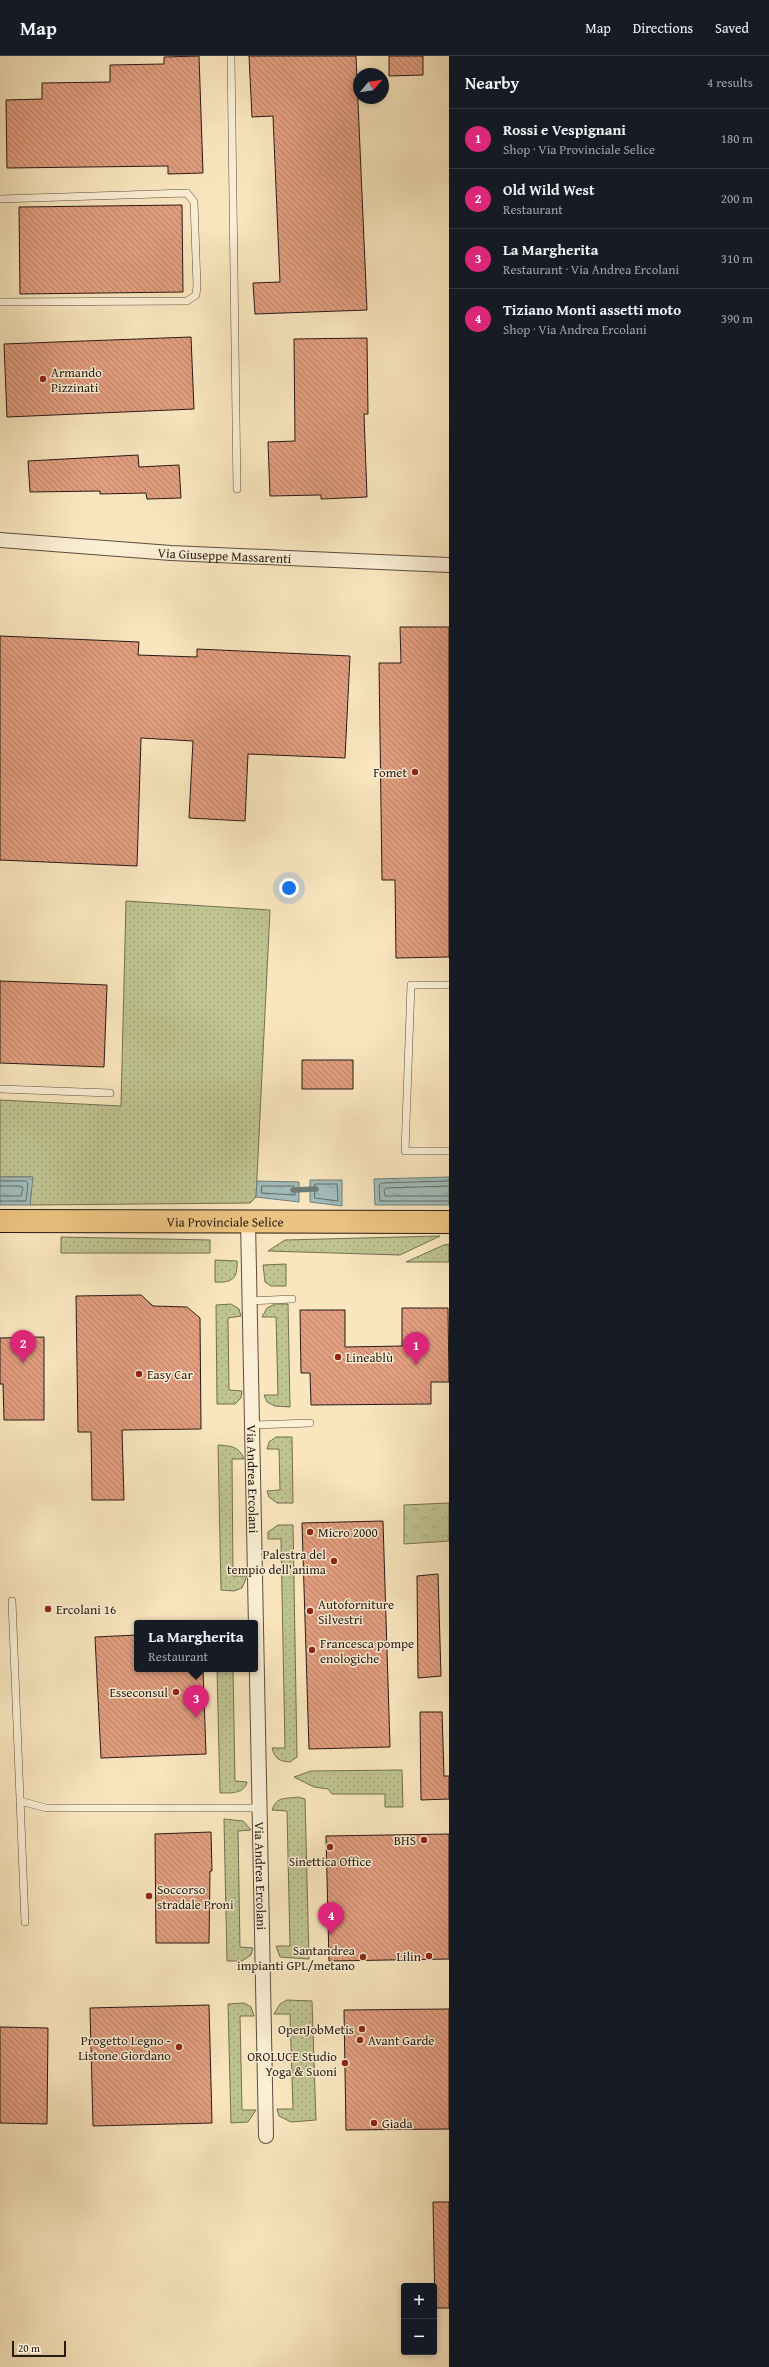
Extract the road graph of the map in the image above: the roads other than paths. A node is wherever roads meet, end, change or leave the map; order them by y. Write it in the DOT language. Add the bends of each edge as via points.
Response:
graph roads {
  1 [pos="231,56"];
  2 [pos="0,200"];
  3 [pos="0,302"];
  4 [pos="237,489"];
  5 [pos="0,540"];
  6 [pos="449,565"];
  7 [pos="449,985"];
  8 [pos="0,1089"];
  9 [pos="110,1093"];
  10 [pos="449,1151"];
  11 [pos="0,1221"];
  12 [pos="248,1221"];
  13 [pos="449,1222"];
  14 [pos="292,1299"];
  15 [pos="250,1301"];
  16 [pos="310,1423"];
  17 [pos="252,1425"];
  18 [pos="12,1601"];
  19 [pos="256,1620"];
  20 [pos="257,1672"];
  21 [pos="20,1801"];
  22 [pos="260,1808"];
  23 [pos="25,1922"];
  24 [pos="266,2136"];
  1 -- 4 [label="lane"];
  2 -- 3 [label="lane" via="187,193 194,202 197,286 196,294 187,301"];
  5 -- 6 [label="street, Via Giuseppe Massarenti" via="171,552"];
  7 -- 10 [label="lane" via="411,985 405,1151"];
  8 -- 9 [label="lane"];
  11 -- 12 [label="main road, Via Provinciale Selice"];
  12 -- 13 [label="main road, Via Provinciale Selice"];
  12 -- 15 [label="street, Via Andrea Ercolani"];
  14 -- 15 [label="lane"];
  15 -- 17 [label="street, Via Andrea Ercolani"];
  16 -- 17 [label="lane"];
  17 -- 19 [label="street, Via Andrea Ercolani"];
  18 -- 21 [label="lane"];
  20 -- 22 [label="street, Via Andrea Ercolani"];
  21 -- 22 [label="lane, Via Andrea Ercolani" via="46,1808"];
  21 -- 23 [label="lane"];
  22 -- 24 [label="street, Via Andrea Ercolani"];
}
